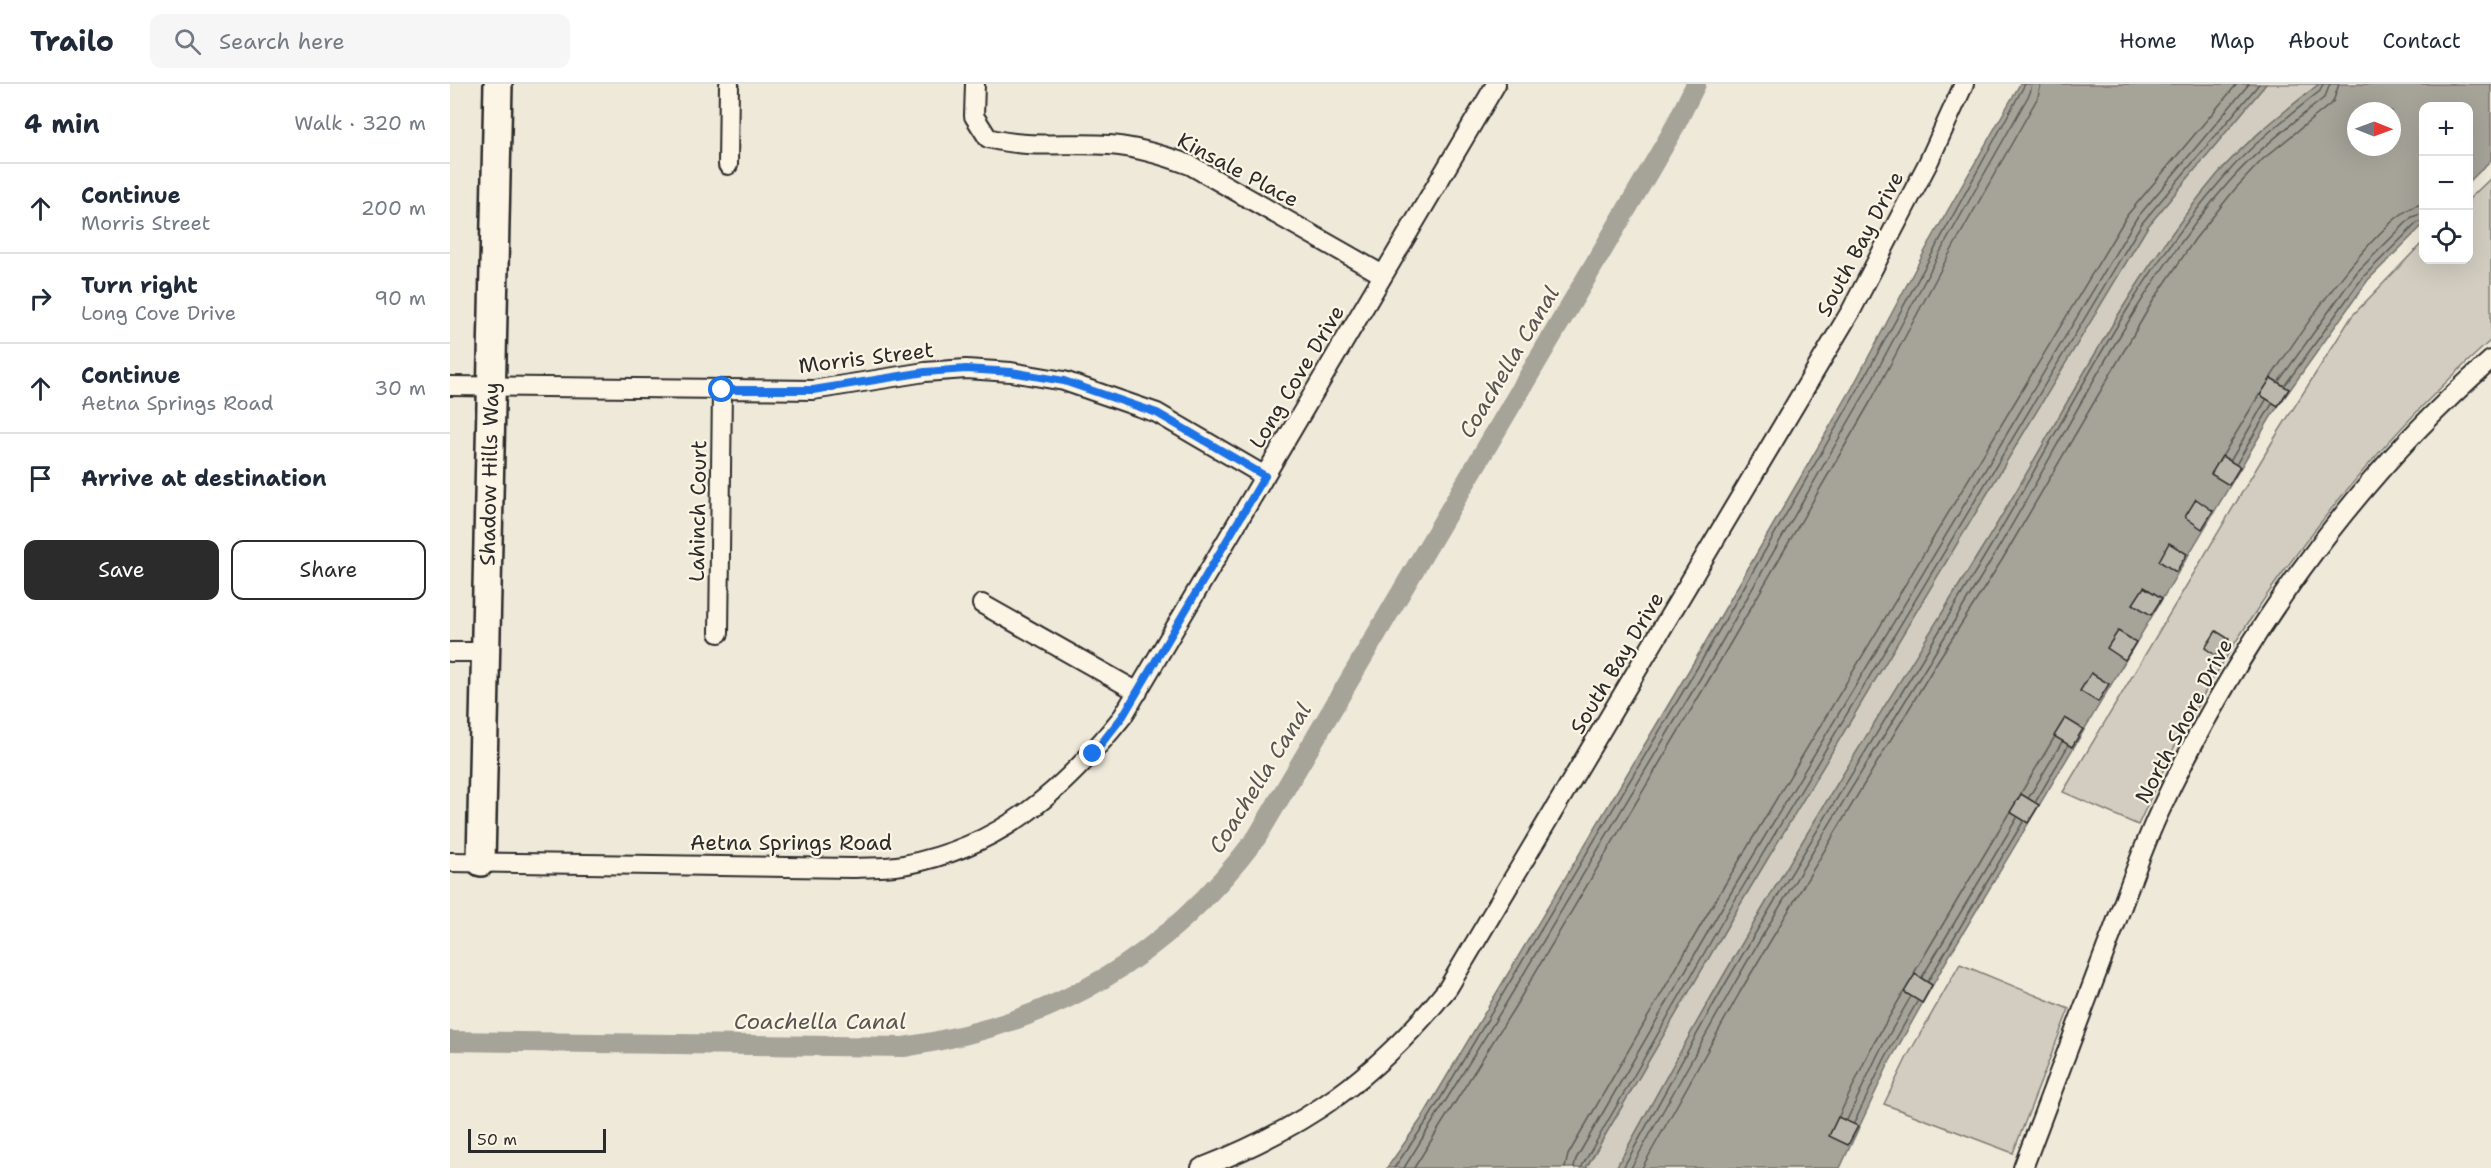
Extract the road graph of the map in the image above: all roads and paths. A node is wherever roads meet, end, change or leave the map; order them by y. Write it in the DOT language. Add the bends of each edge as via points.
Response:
graph roads {
  1 [pos="498,84"];
  2 [pos="729,84"];
  3 [pos="975,84"];
  4 [pos="1496,84"];
  5 [pos="1964,84"];
  6 [pos="728,165"];
  7 [pos="1383,275"];
  8 [pos="2491,360"];
  9 [pos="450,386"];
  10 [pos="491,386"];
  11 [pos="722,390"];
  12 [pos="1265,476"];
  13 [pos="982,604"];
  14 [pos="719,633"];
  15 [pos="450,651"];
  16 [pos="485,652"];
  17 [pos="1137,692"];
  18 [pos="450,862"];
  19 [pos="481,862"];
  20 [pos="1201,1168"];
  21 [pos="2024,1168"];
  1 -- 10 [label="street, Shadow Hills Way"];
  2 -- 6 [label="street"];
  3 -- 7 [label="street, Kinsale Place" via="974,116 988,138 1010,144 1115,146 1162,154 1190,165"];
  4 -- 7 [label="street, Long Cove Drive"];
  5 -- 20 [label="street, South Bay Drive" via="1852,309 1448,988 1403,1042 1341,1096 1263,1141"];
  7 -- 12 [label="street, Long Cove Drive"];
  8 -- 21 [label="street, North Shore Drive" via="2433,412 2331,530 2269,616 2220,695 2149,837"];
  9 -- 10 [label="street, Morris Street"];
  10 -- 11 [label="street, Morris Street"];
  10 -- 16 [label="street, Shadow Hills Way"];
  11 -- 12 [label="street, Morris Street" via="813,390 966,369 1011,372 1064,381 1157,413"];
  11 -- 14 [label="street, Lahinch Court"];
  12 -- 17 [label="street, Long Cove Drive"];
  13 -- 17 [label="street"];
  15 -- 16 [label="street"];
  16 -- 19 [label="street, Shadow Hills Way"];
  17 -- 19 [label="street, Aetna Springs Road" via="1111,731 1065,783 1029,812 986,837 943,855 901,865 852,868"];
  18 -- 19 [label="street, Aetna Springs Road"];
}
